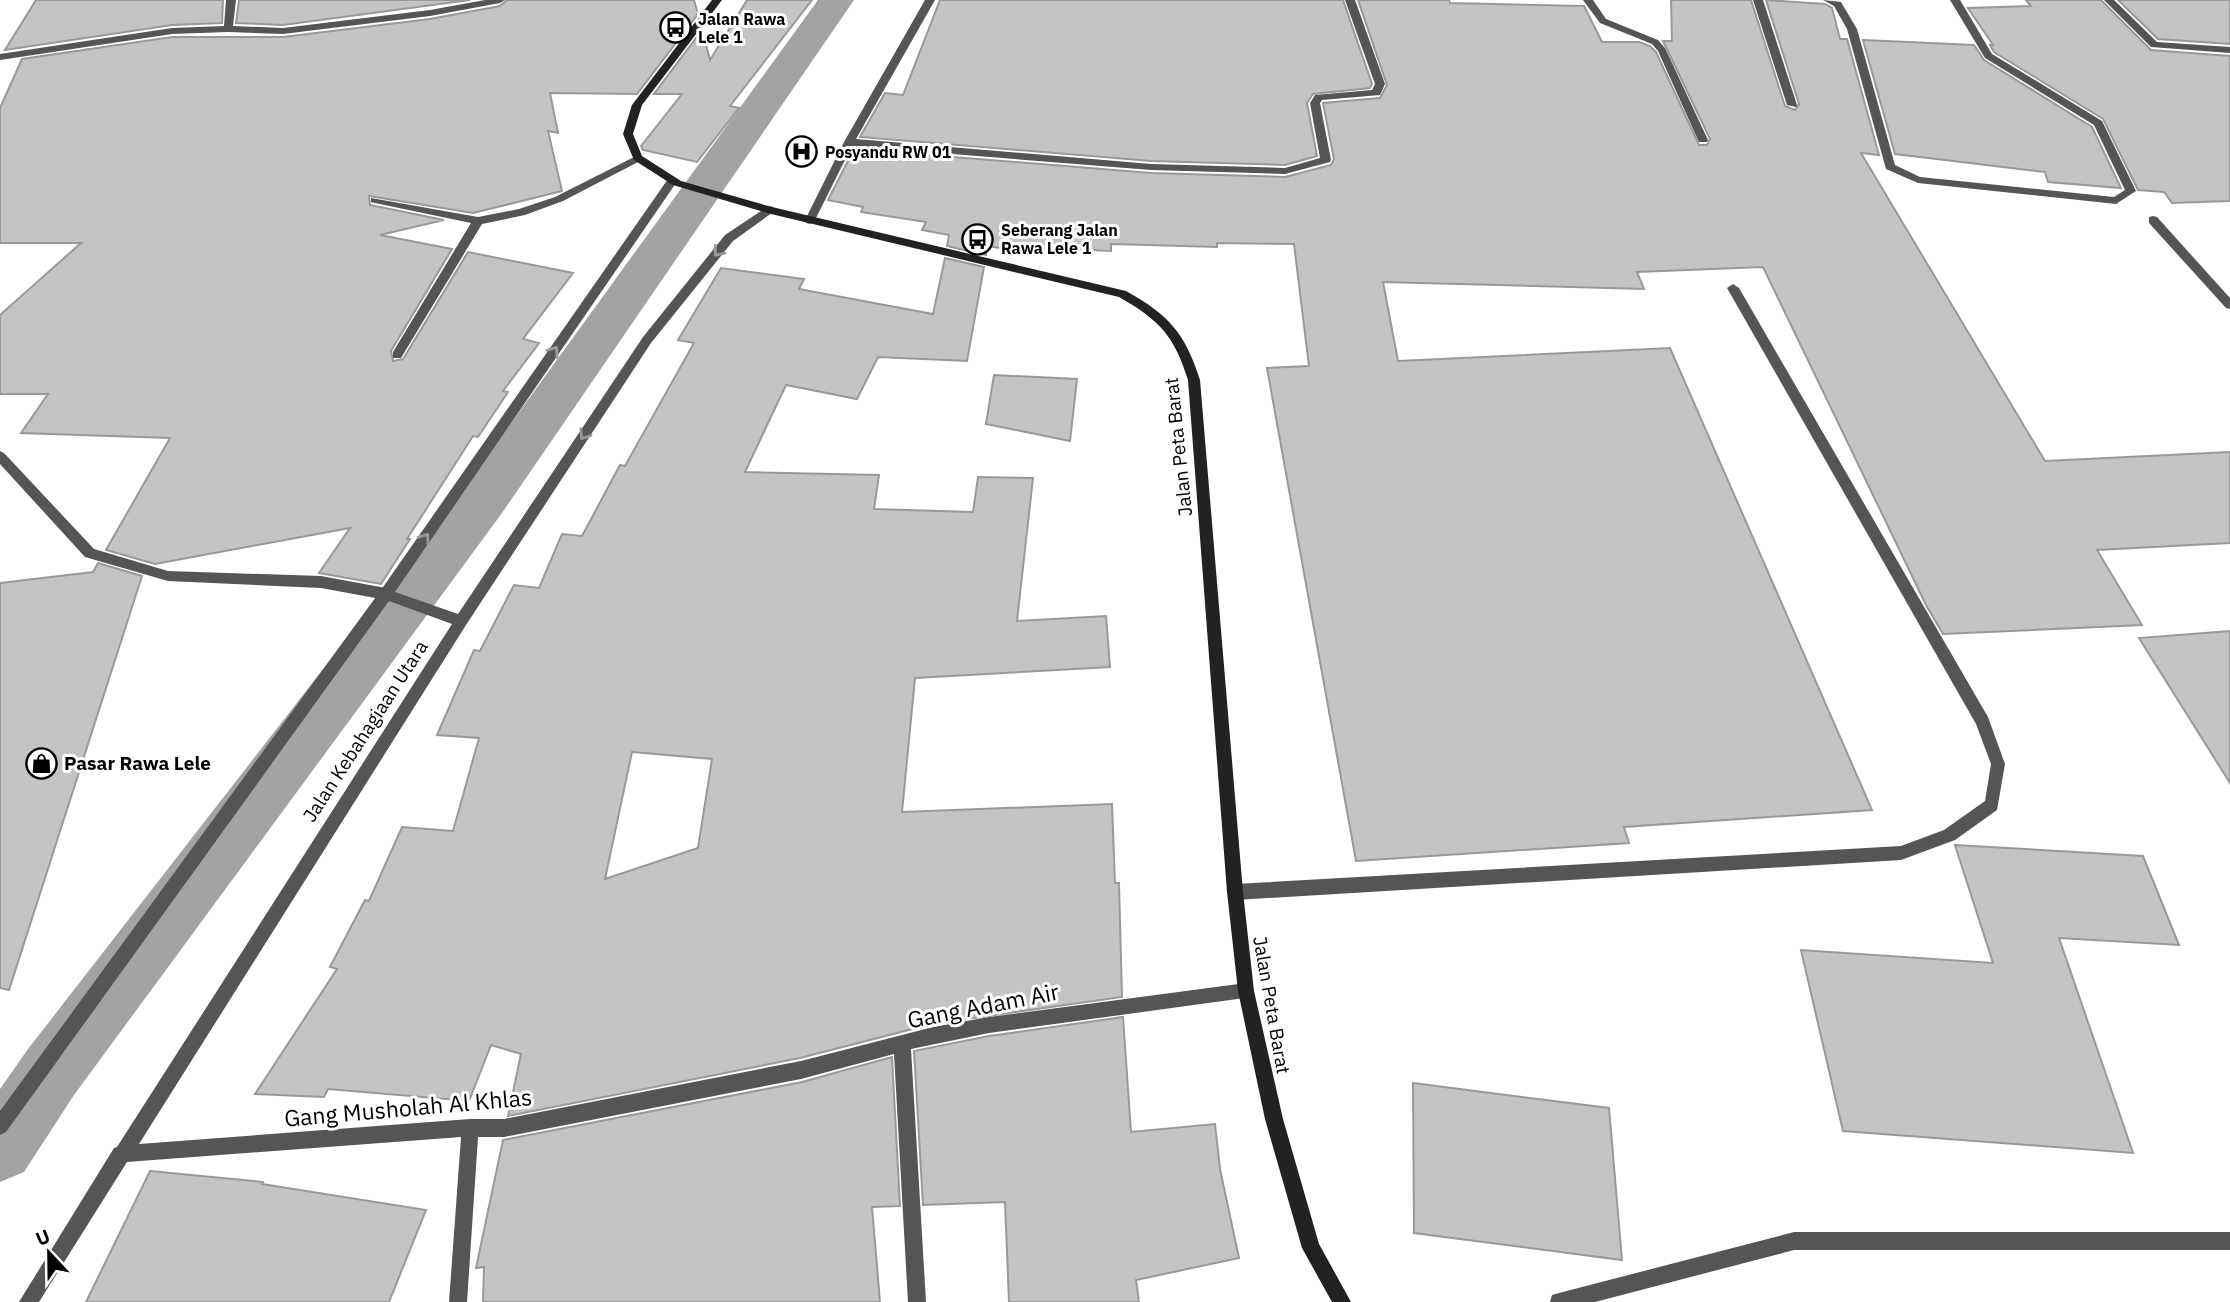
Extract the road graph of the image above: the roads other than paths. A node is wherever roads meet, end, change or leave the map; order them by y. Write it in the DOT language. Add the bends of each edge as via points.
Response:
graph roads {
  1 [pos="231,0"];
  2 [pos="500,0"];
  3 [pos="717,0"];
  4 [pos="930,0"];
  5 [pos="1350,0"];
  6 [pos="1588,0"];
  7 [pos="1758,0"];
  8 [pos="1828,0"];
  9 [pos="1955,0"];
  10 [pos="2109,0"];
  11 [pos="229,29"];
  12 [pos="2230,50"];
  13 [pos="0,57"];
  14 [pos="1792,105"];
  15 [pos="1703,140"];
  16 [pos="849,142"];
  17 [pos="638,158"];
  18 [pos="675,182"];
  19 [pos="375,200"];
  20 [pos="769,209"];
  21 [pos="810,219"];
  22 [pos="2152,220"];
  23 [pos="478,221"];
  24 [pos="1733,288"];
  25 [pos="2230,305"];
  26 [pos="397,355"];
  27 [pos="0,456"];
  28 [pos="389,595"];
  29 [pos="455,619"];
  30 [pos="1235,892"];
  31 [pos="1246,991"];
  32 [pos="902,1043"];
  33 [pos="0,1126"];
  34 [pos="470,1128"];
  35 [pos="120,1154"];
  36 [pos="2230,1241"];
  37 [pos="27,1302"];
  38 [pos="458,1302"];
  39 [pos="917,1302"];
  40 [pos="1342,1302"];
  41 [pos="1559,1302"];
  1 -- 11 [label="street"];
  2 -- 11 [label="street" via="283,31"];
  3 -- 17 [label="main road" via="637,105 628,134"];
  4 -- 16 [label="street"];
  5 -- 16 [label="street" via="1380,84 1376,93 1319,97 1315,103 1326,160 1285,171 1151,167"];
  6 -- 15 [label="street" via="1603,21 1655,42 1662,50"];
  7 -- 14 [label="street"];
  8 -- 9 [label="street" via="1838,4 1852,29 1890,167 1918,180 2116,201 2131,191 2098,123 1988,55"];
  10 -- 12 [label="street" via="2154,44"];
  11 -- 13 [label="street" via="172,31"];
  16 -- 21 [label="street"];
  17 -- 18 [label="main road, Jalan Peta Barat"];
  17 -- 23 [label="street" via="559,199"];
  18 -- 20 [label="main road, Jalan Peta Barat"];
  28 -- 18 [label="street, one-way"];
  19 -- 23 [label="street"];
  20 -- 21 [label="main road, Jalan Peta Barat"];
  20 -- 29 [label="street, Jalan Kebahagiaan Utara, one-way" via="729,238 647,340"];
  21 -- 30 [label="main road, Jalan Peta Barat" via="1122,295 1160,314 1185,350 1194,380"];
  22 -- 25 [label="street"];
  23 -- 26 [label="street"];
  24 -- 30 [label="street" via="1983,722 1998,764 1992,805 1960,832 1901,853"];
  27 -- 28 [label="street" via="90,553 168,576 321,582"];
  28 -- 29 [label="street"];
  28 -- 33 [label="street"];
  29 -- 35 [label="street, Jalan Kebahagiaan Utara"];
  30 -- 31 [label="main road, Jalan Peta Barat"];
  31 -- 32 [label="street, Gang Adam Air" via="989,1025"];
  31 -- 40 [label="main road, Jalan Peta Barat" via="1274,1119 1311,1248"];
  32 -- 34 [label="street, Gang Musholah Al Khlas" via="800,1070 503,1128"];
  32 -- 39 [label="street, Gang Adam Air"];
  34 -- 35 [label="street, Gang Musholah Al Khlas"];
  34 -- 38 [label="street"];
  35 -- 37 [label="street, Jalan Kebahagiaan Utara"];
  36 -- 41 [label="street" via="1794,1241"];
}
